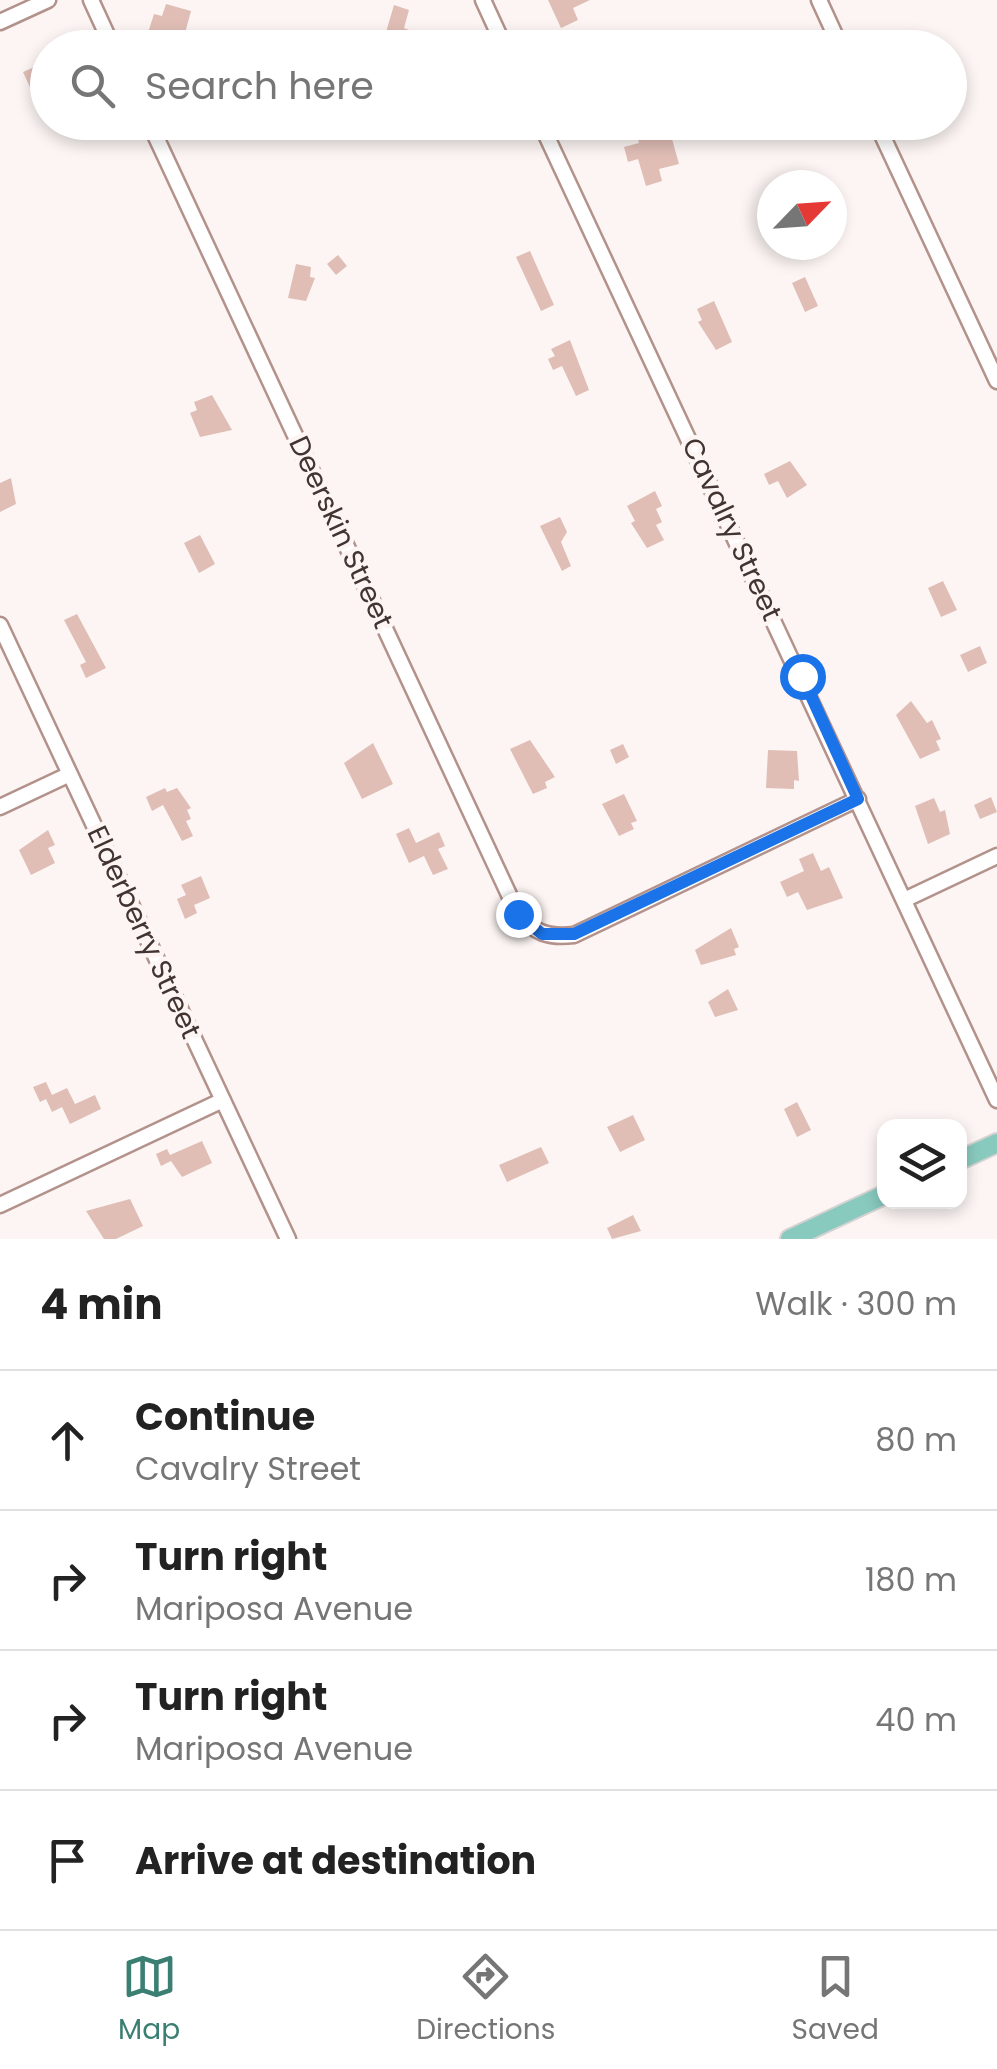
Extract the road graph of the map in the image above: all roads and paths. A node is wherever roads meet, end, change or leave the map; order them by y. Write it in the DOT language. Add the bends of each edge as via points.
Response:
graph roads {
  1 [pos="48,0"];
  2 [pos="91,0"];
  3 [pos="483,0"];
  4 [pos="819,0"];
  5 [pos="0,22"];
  6 [pos="105,30"];
  7 [pos="497,30"];
  8 [pos="833,30"];
  9 [pos="157,140"];
  10 [pos="548,140"];
  11 [pos="884,140"];
  12 [pos="997,380"];
  13 [pos="0,624"];
  14 [pos="70,774"];
  15 [pos="858,799"];
  16 [pos="0,807"];
  17 [pos="997,856"];
  18 [pos="904,900"];
  19 [pos="223,1100"];
  20 [pos="997,1100"];
  21 [pos="997,1143"];
  22 [pos="967,1157"];
  23 [pos="877,1198"];
  24 [pos="0,1205"];
  25 [pos="288,1239"];
  26 [pos="790,1239"];
  1 -- 5 [label="street"];
  2 -- 6 [label="street"];
  3 -- 7 [label="street"];
  4 -- 8 [label="street"];
  9 -- 15 [label="street, Deerskin Street" via="518,914 556,937 592,927"];
  10 -- 15 [label="street, Cavalry Street"];
  11 -- 12 [label="street"];
  13 -- 14 [label="street, Elderberry Street"];
  14 -- 16 [label="street"];
  14 -- 19 [label="street, Elderberry Street"];
  15 -- 18 [label="street, Cavalry Street"];
  17 -- 18 [label="street"];
  18 -- 20 [label="street, Cavalry Street"];
  19 -- 24 [label="street"];
  19 -- 25 [label="street, Elderberry Street"];
  21 -- 22 [label="main road"];
  23 -- 26 [label="main road"];
}
